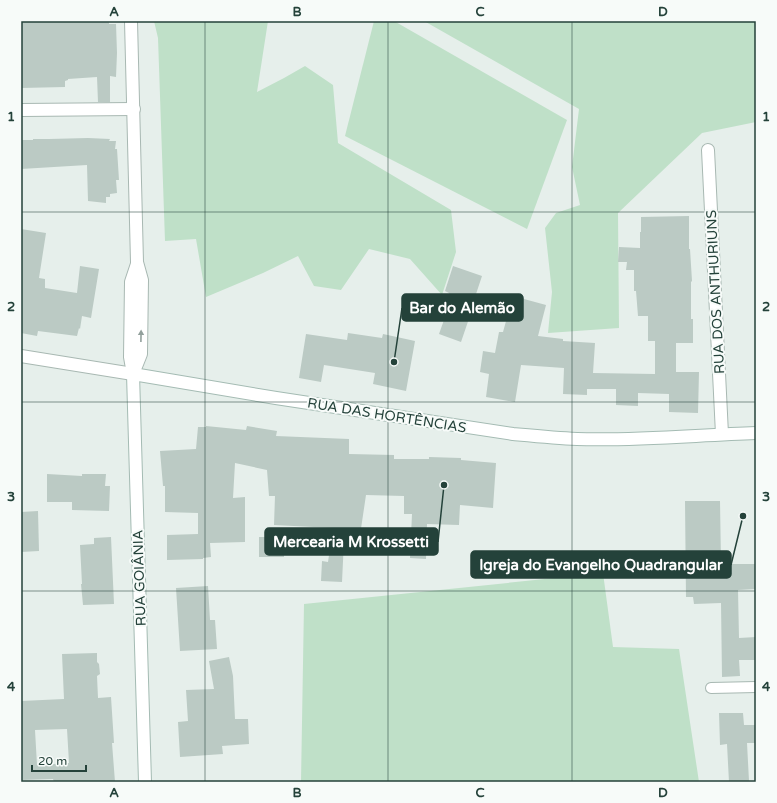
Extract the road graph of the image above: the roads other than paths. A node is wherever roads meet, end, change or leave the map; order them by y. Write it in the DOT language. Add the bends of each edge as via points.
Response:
graph roads {
  1 [pos="131,21"];
  2 [pos="134,109"];
  3 [pos="21,110"];
  4 [pos="708,150"];
  5 [pos="21,356"];
  6 [pos="134,374"];
  7 [pos="756,433"];
  8 [pos="722,434"];
  9 [pos="756,687"];
  10 [pos="711,688"];
  11 [pos="145,782"];
  1 -- 2 [label="street, RUA GOIÂNIA"];
  2 -- 3 [label="street"];
  2 -- 6 [label="street, RUA GOIÂNIA" via="137,262 142,280 141,354"];
  4 -- 8 [label="street, RUA DOS ANTHURIUNS"];
  5 -- 6 [label="street, RUA DAS HORTÊNCIAS"];
  6 -- 8 [label="street, RUA DAS HORTÊNCIAS" via="545,438 621,439"];
  6 -- 11 [label="street, RUA GOIÂNIA"];
  7 -- 8 [label="street, RUA DAS HORTÊNCIAS"];
  9 -- 10 [label="lane"];
}
